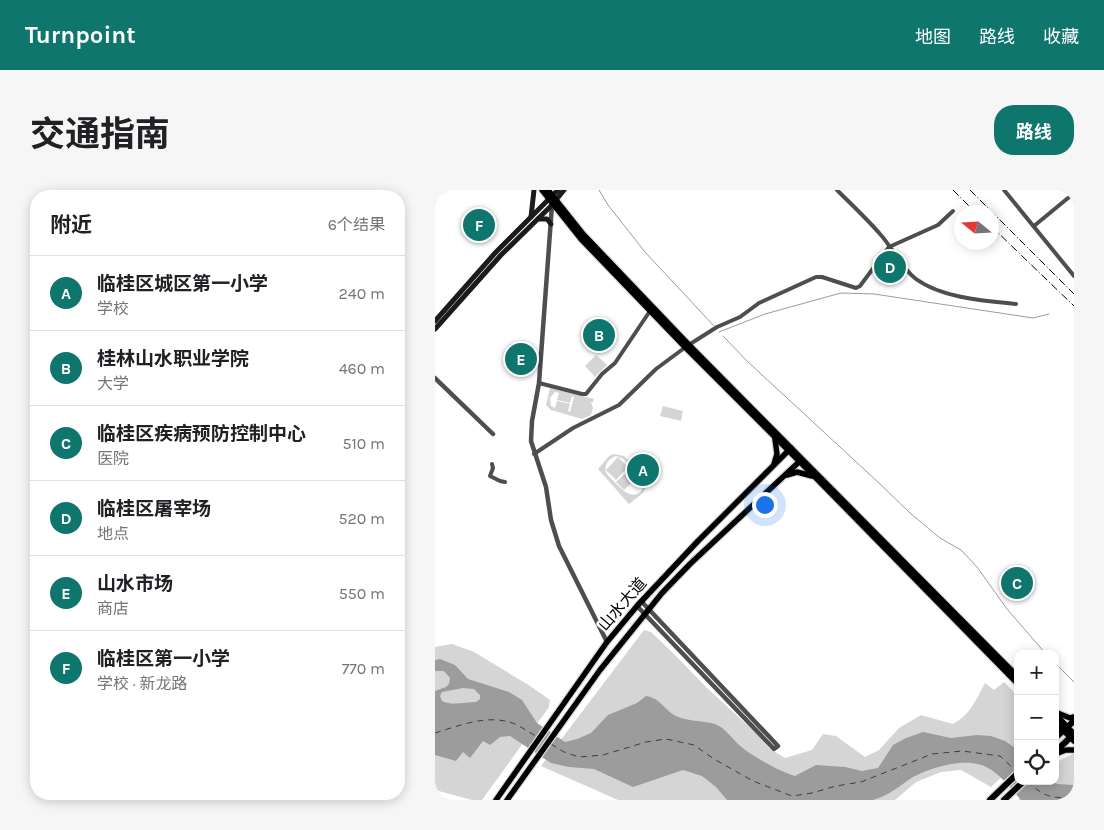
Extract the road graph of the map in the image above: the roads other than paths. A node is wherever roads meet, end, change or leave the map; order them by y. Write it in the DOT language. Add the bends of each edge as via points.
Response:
graph roads {
  1 [pos="534,190"];
  2 [pos="542,190"];
  3 [pos="548,190"];
  4 [pos="558,190"];
  5 [pos="564,190"];
  6 [pos="837,190"];
  7 [pos="1005,190"];
  8 [pos="1074,195"];
  9 [pos="552,200"];
  10 [pos="953,211"];
  11 [pos="531,217"];
  12 [pos="537,220"];
  13 [pos="551,224"];
  14 [pos="1033,226"];
  15 [pos="889,247"];
  16 [pos="1074,276"];
  17 [pos="1017,304"];
  18 [pos="651,311"];
  19 [pos="435,321"];
  20 [pos="435,329"];
  21 [pos="687,346"];
  22 [pos="435,378"];
  23 [pos="539,383"];
  24 [pos="493,434"];
  25 [pos="774,437"];
  26 [pos="791,449"];
  27 [pos="534,454"];
  28 [pos="801,460"];
  29 [pos="492,464"];
  30 [pos="773,466"];
  31 [pos="814,476"];
  32 [pos="783,477"];
  33 [pos="505,482"];
  34 [pos="639,604"];
  35 [pos="647,612"];
  36 [pos="607,642"];
  37 [pos="1014,673"];
  38 [pos="1014,680"];
  39 [pos="1059,714"];
  40 [pos="1074,716"];
  41 [pos="1059,719"];
  42 [pos="1074,721"];
  43 [pos="1059,725"];
  44 [pos="1066,729"];
  45 [pos="1059,735"];
  46 [pos="1073,736"];
  47 [pos="1059,749"];
  48 [pos="1074,750"];
  49 [pos="1059,752"];
  50 [pos="1014,777"];
  51 [pos="1020,785"];
  52 [pos="497,800"];
  53 [pos="507,800"];
  54 [pos="990,800"];
  55 [pos="1004,800"];
  1 -- 11 [label="main road"];
  2 -- 9 [label="main road"];
  3 -- 9 [label="main road"];
  4 -- 9 [label="main road"];
  5 -- 9 [label="main road"];
  6 -- 15 [label="street" via="881,234"];
  7 -- 14 [label="street"];
  8 -- 14 [label="street"];
  9 -- 11 [label="main road"];
  9 -- 12 [label="main road"];
  9 -- 13 [label="street"];
  9 -- 18 [label="main road" via="581,239"];
  9 -- 21 [label="main road"];
  10 -- 15 [label="street" via="938,225"];
  11 -- 19 [label="main road"];
  12 -- 13 [label="main road" via="547,219"];
  12 -- 20 [label="main road"];
  13 -- 23 [label="street"];
  14 -- 16 [label="street"];
  15 -- 17 [label="street" via="914,278 936,289 975,300"];
  15 -- 21 [label="street" via="856,288 822,277 812,278 759,303 740,318 718,326"];
  18 -- 21 [label="main road"];
  18 -- 23 [label="street" via="615,363 586,394"];
  21 -- 25 [label="main road"];
  21 -- 26 [label="main road"];
  21 -- 27 [label="street" via="656,369 619,405 573,428"];
  22 -- 24 [label="street"];
  23 -- 27 [label="street" via="532,421"];
  25 -- 26 [label="main road"];
  25 -- 30 [label="main road" via="777,454"];
  26 -- 28 [label="main road"];
  26 -- 30 [label="main road, 山水大道"];
  27 -- 36 [label="street" via="546,487 559,546"];
  28 -- 31 [label="main road"];
  28 -- 32 [label="main road, 山水大道"];
  28 -- 37 [label="main road"];
  29 -- 33 [label="street" via="490,476"];
  30 -- 34 [label="main road, 山水大道"];
  31 -- 32 [label="main road" via="797,472"];
  31 -- 38 [label="main road"];
  32 -- 35 [label="main road, 山水大道" via="690,564"];
  34 -- 35 [label="street"];
  34 -- 36 [label="main road, 山水大道"];
  35 -- 35 [label="street" via="774,749 778,746"];
  35 -- 53 [label="main road, 山水大道" via="600,670"];
  36 -- 52 [label="main road, 山水大道"];
  39 -- 40 [label="main road" via="1069,718"];
  41 -- 44 [label="main road"];
  42 -- 44 [label="highway"];
  43 -- 44 [label="main road"];
  44 -- 45 [label="highway"];
  44 -- 46 [label="main road"];
  46 -- 47 [label="highway"];
  48 -- 49 [label="main road"];
  50 -- 54 [label="highway"];
  51 -- 55 [label="highway"];
}
